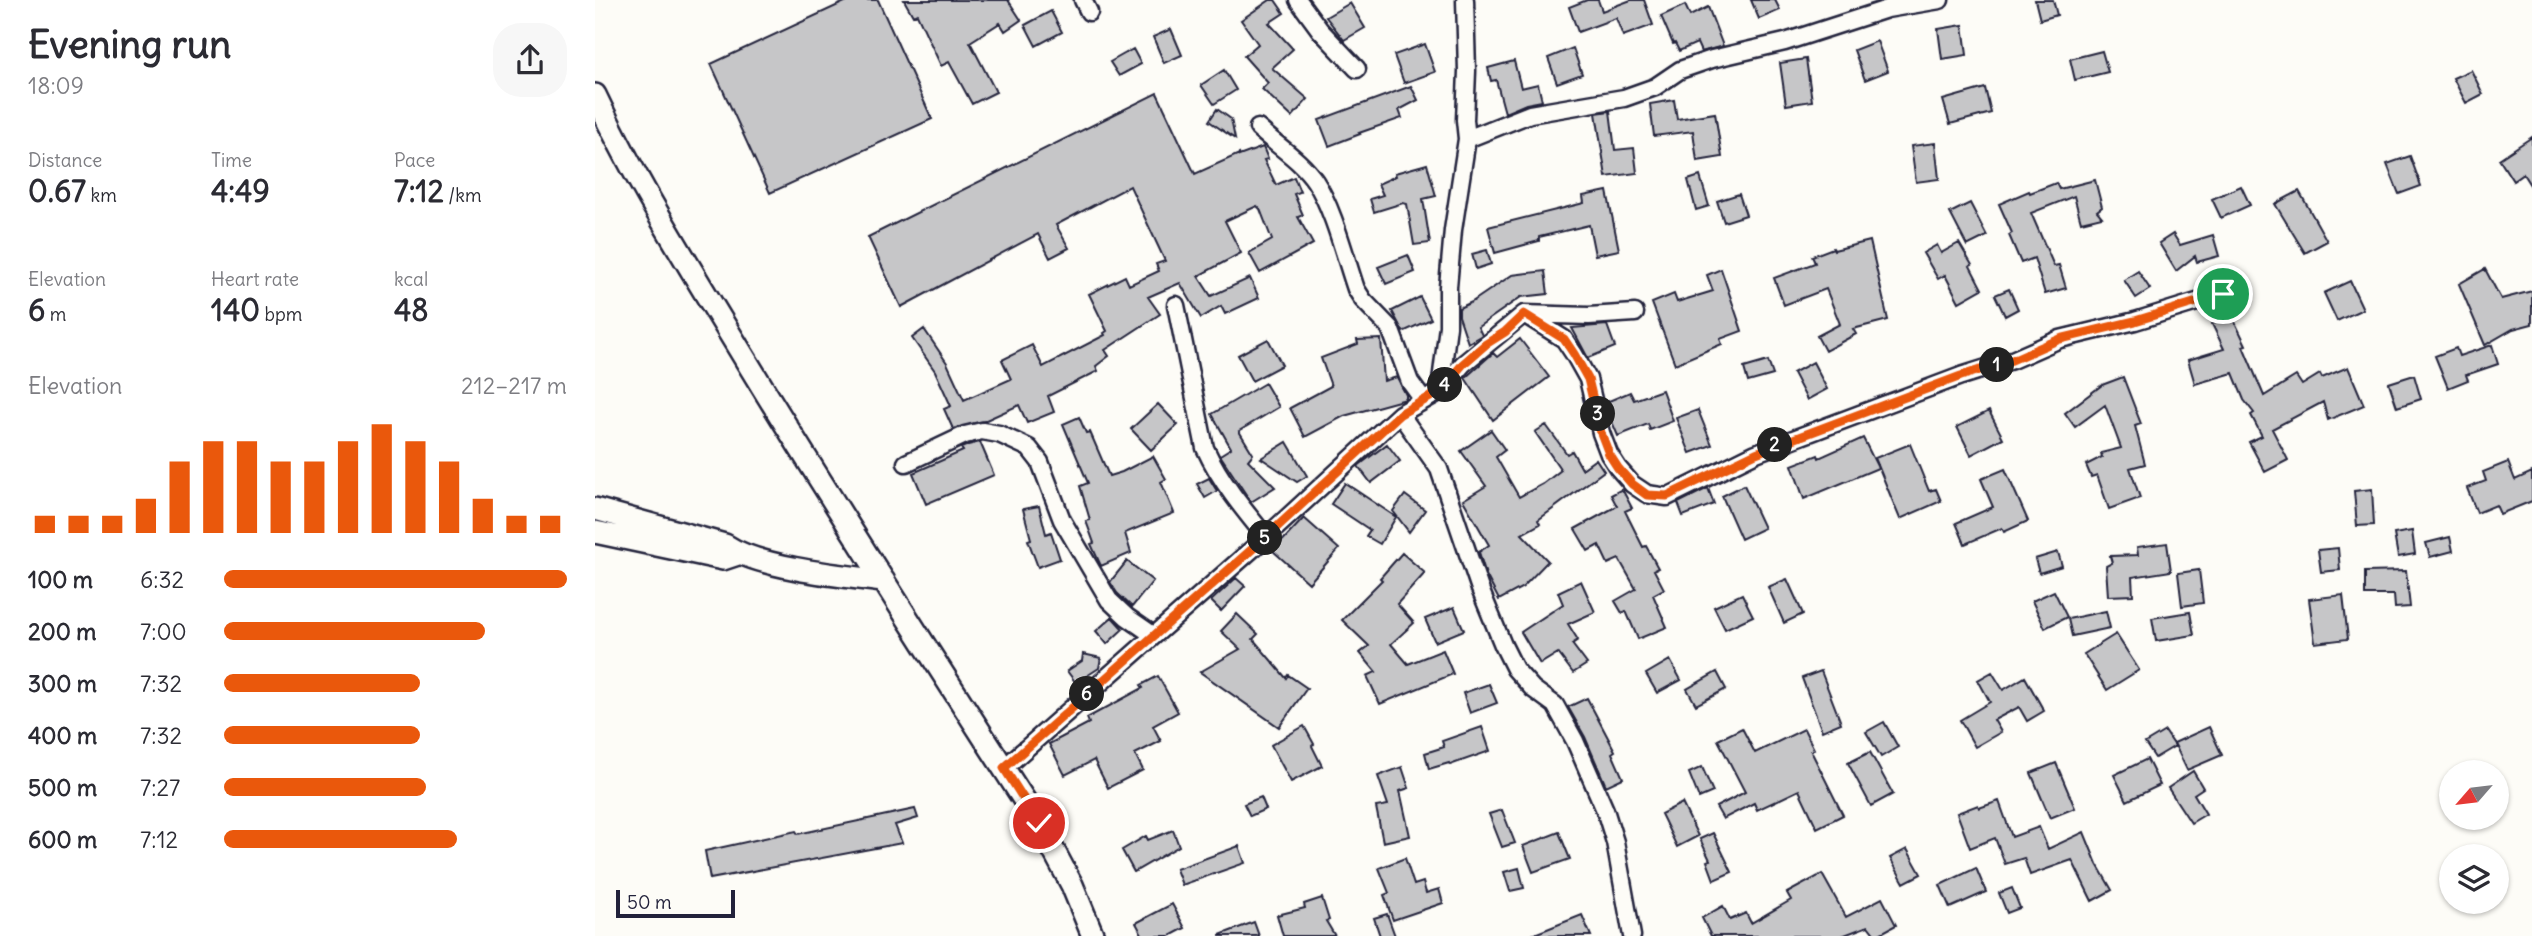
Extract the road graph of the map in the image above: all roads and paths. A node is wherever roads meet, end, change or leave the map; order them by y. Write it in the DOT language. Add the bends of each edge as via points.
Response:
graph roads {
  1 [pos="1298,0"];
  2 [pos="1465,0"];
  3 [pos="1940,0"];
  4 [pos="1357,69"];
  5 [pos="595,95"];
  6 [pos="1258,128"];
  7 [pos="1468,139"];
  8 [pos="2223,294"];
  9 [pos="1176,305"];
  10 [pos="1635,313"];
  11 [pos="1524,314"];
  12 [pos="1439,392"];
  13 [pos="1423,400"];
  14 [pos="1400,414"];
  15 [pos="906,463"];
  16 [pos="595,509"];
  17 [pos="595,532"];
  18 [pos="1266,537"];
  19 [pos="738,554"];
  20 [pos="884,581"];
  21 [pos="1153,635"];
  22 [pos="1004,768"];
  23 [pos="1093,936"];
  24 [pos="1632,936"];
  1 -- 4 [label="street"];
  2 -- 7 [label="street"];
  3 -- 7 [label="street" via="1887,9 1785,42 1712,59 1624,99 1530,114"];
  5 -- 20 [label="main road" via="712,303"];
  6 -- 13 [label="street" via="1315,181 1356,289 1390,328"];
  7 -- 12 [label="street" via="1453,230"];
  8 -- 11 [label="street" via="2060,339 1756,453 1667,496 1647,495 1618,468 1601,433 1588,379 1574,354 1564,339"];
  9 -- 18 [label="street" via="1205,448 1230,491"];
  10 -- 11 [label="street"];
  11 -- 12 [label="street" via="1463,364"];
  12 -- 13 [label="street"];
  13 -- 14 [label="street"];
  14 -- 18 [label="street"];
  14 -- 24 [label="street" via="1439,470 1480,589 1515,668 1555,705 1575,741 1615,842"];
  15 -- 21 [label="street" via="982,430 1029,448 1040,461 1062,520 1087,567 1109,600"];
  16 -- 19 [label="main road" via="725,545"];
  17 -- 19 [label="main road" via="723,559"];
  18 -- 21 [label="street"];
  19 -- 20 [label="main road" via="820,573"];
  20 -- 22 [label="main road"];
  21 -- 22 [label="street"];
  22 -- 23 [label="main road" via="1067,875"];
}
